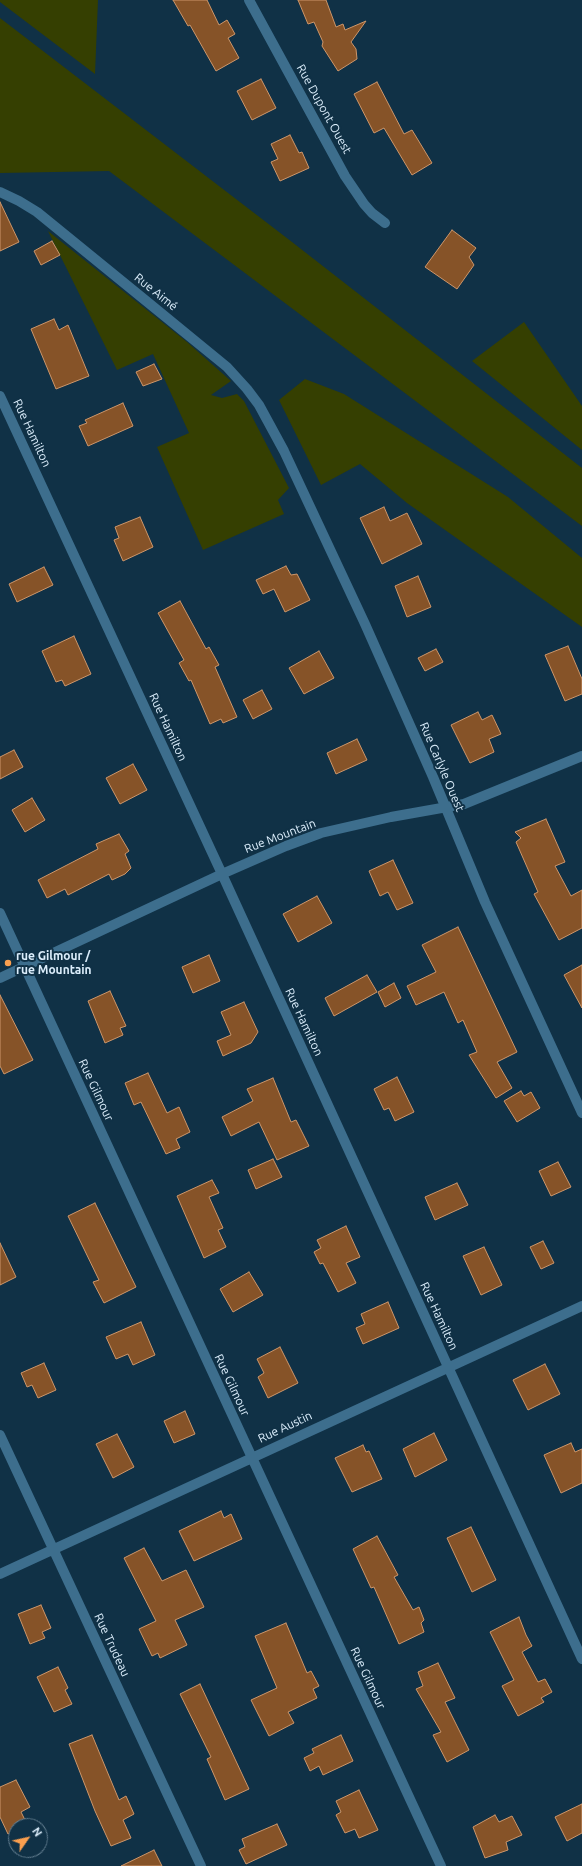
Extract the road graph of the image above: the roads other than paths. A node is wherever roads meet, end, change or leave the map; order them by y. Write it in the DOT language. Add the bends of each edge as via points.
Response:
graph roads {
  1 [pos="249,0"];
  2 [pos="0,192"];
  3 [pos="385,223"];
  4 [pos="0,396"];
  5 [pos="275,433"];
  6 [pos="582,756"];
  7 [pos="445,808"];
  8 [pos="222,874"];
  9 [pos="0,913"];
  10 [pos="25,966"];
  11 [pos="0,978"];
  12 [pos="582,1113"];
  13 [pos="582,1306"];
  14 [pos="448,1367"];
  15 [pos="0,1436"];
  16 [pos="251,1457"];
  17 [pos="53,1550"];
  18 [pos="0,1574"];
  19 [pos="582,1659"];
  20 [pos="201,1866"];
  21 [pos="441,1866"];
  1 -- 3 [label="street, Rue Dupont Ouest" via="345,176 368,209"];
  2 -- 5 [label="street, Rue Aimé" via="37,212 227,367 247,389"];
  4 -- 8 [label="street, Rue Hamilton"];
  5 -- 7 [label="street, Rue Carlyle Ouest" via="371,638"];
  6 -- 7 [label="street, Rue Mountain" via="473,802"];
  7 -- 8 [label="street, Rue Mountain" via="321,833"];
  7 -- 12 [label="street, Rue Carlyle Ouest" via="485,902"];
  8 -- 10 [label="street, Rue Mountain"];
  8 -- 14 [label="street, Rue Hamilton"];
  9 -- 10 [label="street, Rue Gilmour"];
  10 -- 11 [label="street, Rue Mountain"];
  10 -- 16 [label="street, Rue Gilmour"];
  13 -- 14 [label="street, Rue Austin"];
  14 -- 16 [label="street, Rue Austin"];
  14 -- 19 [label="street, Rue Hamilton"];
  15 -- 17 [label="street, Rue Trudeau"];
  16 -- 17 [label="street, Rue Austin"];
  16 -- 21 [label="street, Rue Gilmour"];
  17 -- 18 [label="street, Rue Austin"];
  17 -- 20 [label="street, Rue Trudeau"];
}
